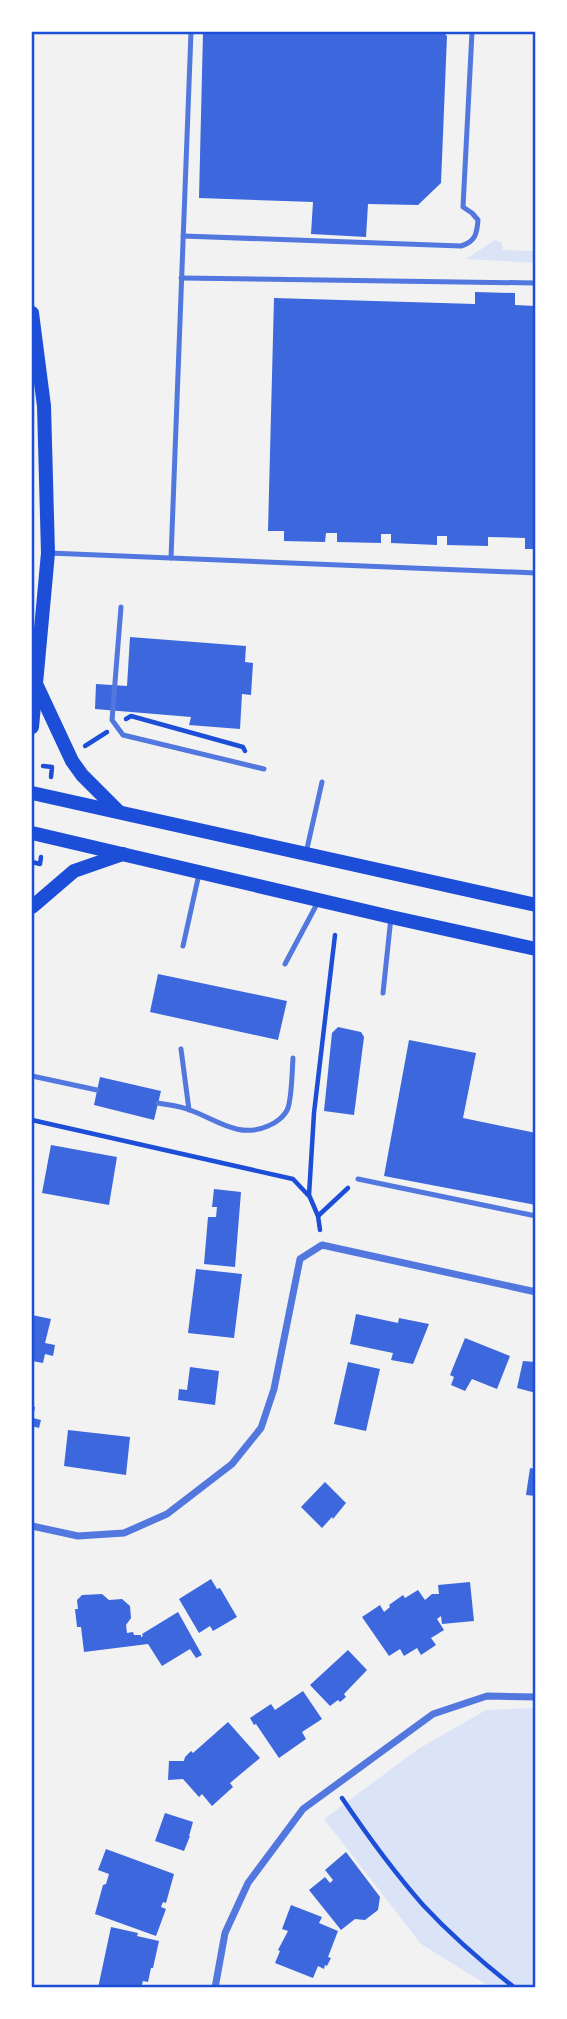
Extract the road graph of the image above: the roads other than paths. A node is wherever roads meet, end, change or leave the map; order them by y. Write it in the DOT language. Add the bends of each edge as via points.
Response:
graph roads {
  1 [pos="191,32"];
  2 [pos="472,32"];
  3 [pos="183,236"];
  4 [pos="181,278"];
  5 [pos="536,282"];
  6 [pos="32,313"];
  7 [pos="48,553"];
  8 [pos="170,558"];
  9 [pos="536,573"];
  10 [pos="121,607"];
  11 [pos="36,684"];
  12 [pos="32,727"];
  13 [pos="264,769"];
  14 [pos="322,782"];
  15 [pos="32,793"];
  16 [pos="119,812"];
  17 [pos="32,833"];
  18 [pos="306,853"];
  19 [pos="124,854"];
  20 [pos="200,872"];
  21 [pos="319,900"];
  22 [pos="536,905"];
  23 [pos="32,907"];
  24 [pos="391,918"];
  25 [pos="183,946"];
  26 [pos="536,949"];
  27 [pos="285,964"];
  28 [pos="383,993"];
  29 [pos="181,1049"];
  30 [pos="293,1058"];
  31 [pos="32,1076"];
  32 [pos="97,1090"];
  33 [pos="158,1103"];
  34 [pos="190,1110"];
  35 [pos="358,1179"];
  36 [pos="536,1216"];
  37 [pos="536,1292"];
  38 [pos="32,1526"];
  39 [pos="536,1697"];
  40 [pos="215,1987"];
  1 -- 3 [label="lane"];
  2 -- 3 [label="lane" via="463,206 478,220 476,236 468,244"];
  3 -- 4 [label="lane"];
  4 -- 5 [label="lane"];
  4 -- 8 [label="lane"];
  6 -- 7 [label="main road" via="44,406"];
  7 -- 8 [label="lane"];
  7 -- 11 [label="main road"];
  8 -- 9 [label="lane"];
  10 -- 13 [label="lane" via="112,720 123,735"];
  11 -- 12 [label="main road"];
  11 -- 16 [label="main road" via="72,761"];
  14 -- 18 [label="lane"];
  15 -- 16 [label="main road"];
  16 -- 18 [label="main road"];
  17 -- 19 [label="main road"];
  18 -- 22 [label="main road"];
  19 -- 20 [label="main road"];
  19 -- 23 [label="main road" via="74,871"];
  20 -- 21 [label="main road"];
  20 -- 25 [label="lane"];
  21 -- 24 [label="main road"];
  21 -- 27 [label="lane"];
  24 -- 26 [label="main road"];
  24 -- 28 [label="lane"];
  29 -- 34 [label="lane"];
  30 -- 34 [label="lane" via="288,1107 273,1124 259,1130 231,1129"];
  31 -- 32 [label="lane"];
  33 -- 34 [label="lane"];
  35 -- 36 [label="lane"];
  37 -- 38 [label="street" via="322,1245 300,1259 274,1390 261,1428 232,1464 167,1514 124,1532 78,1536"];
  39 -- 40 [label="street" via="487,1696 433,1714 303,1809 247,1884 225,1933"];
}
